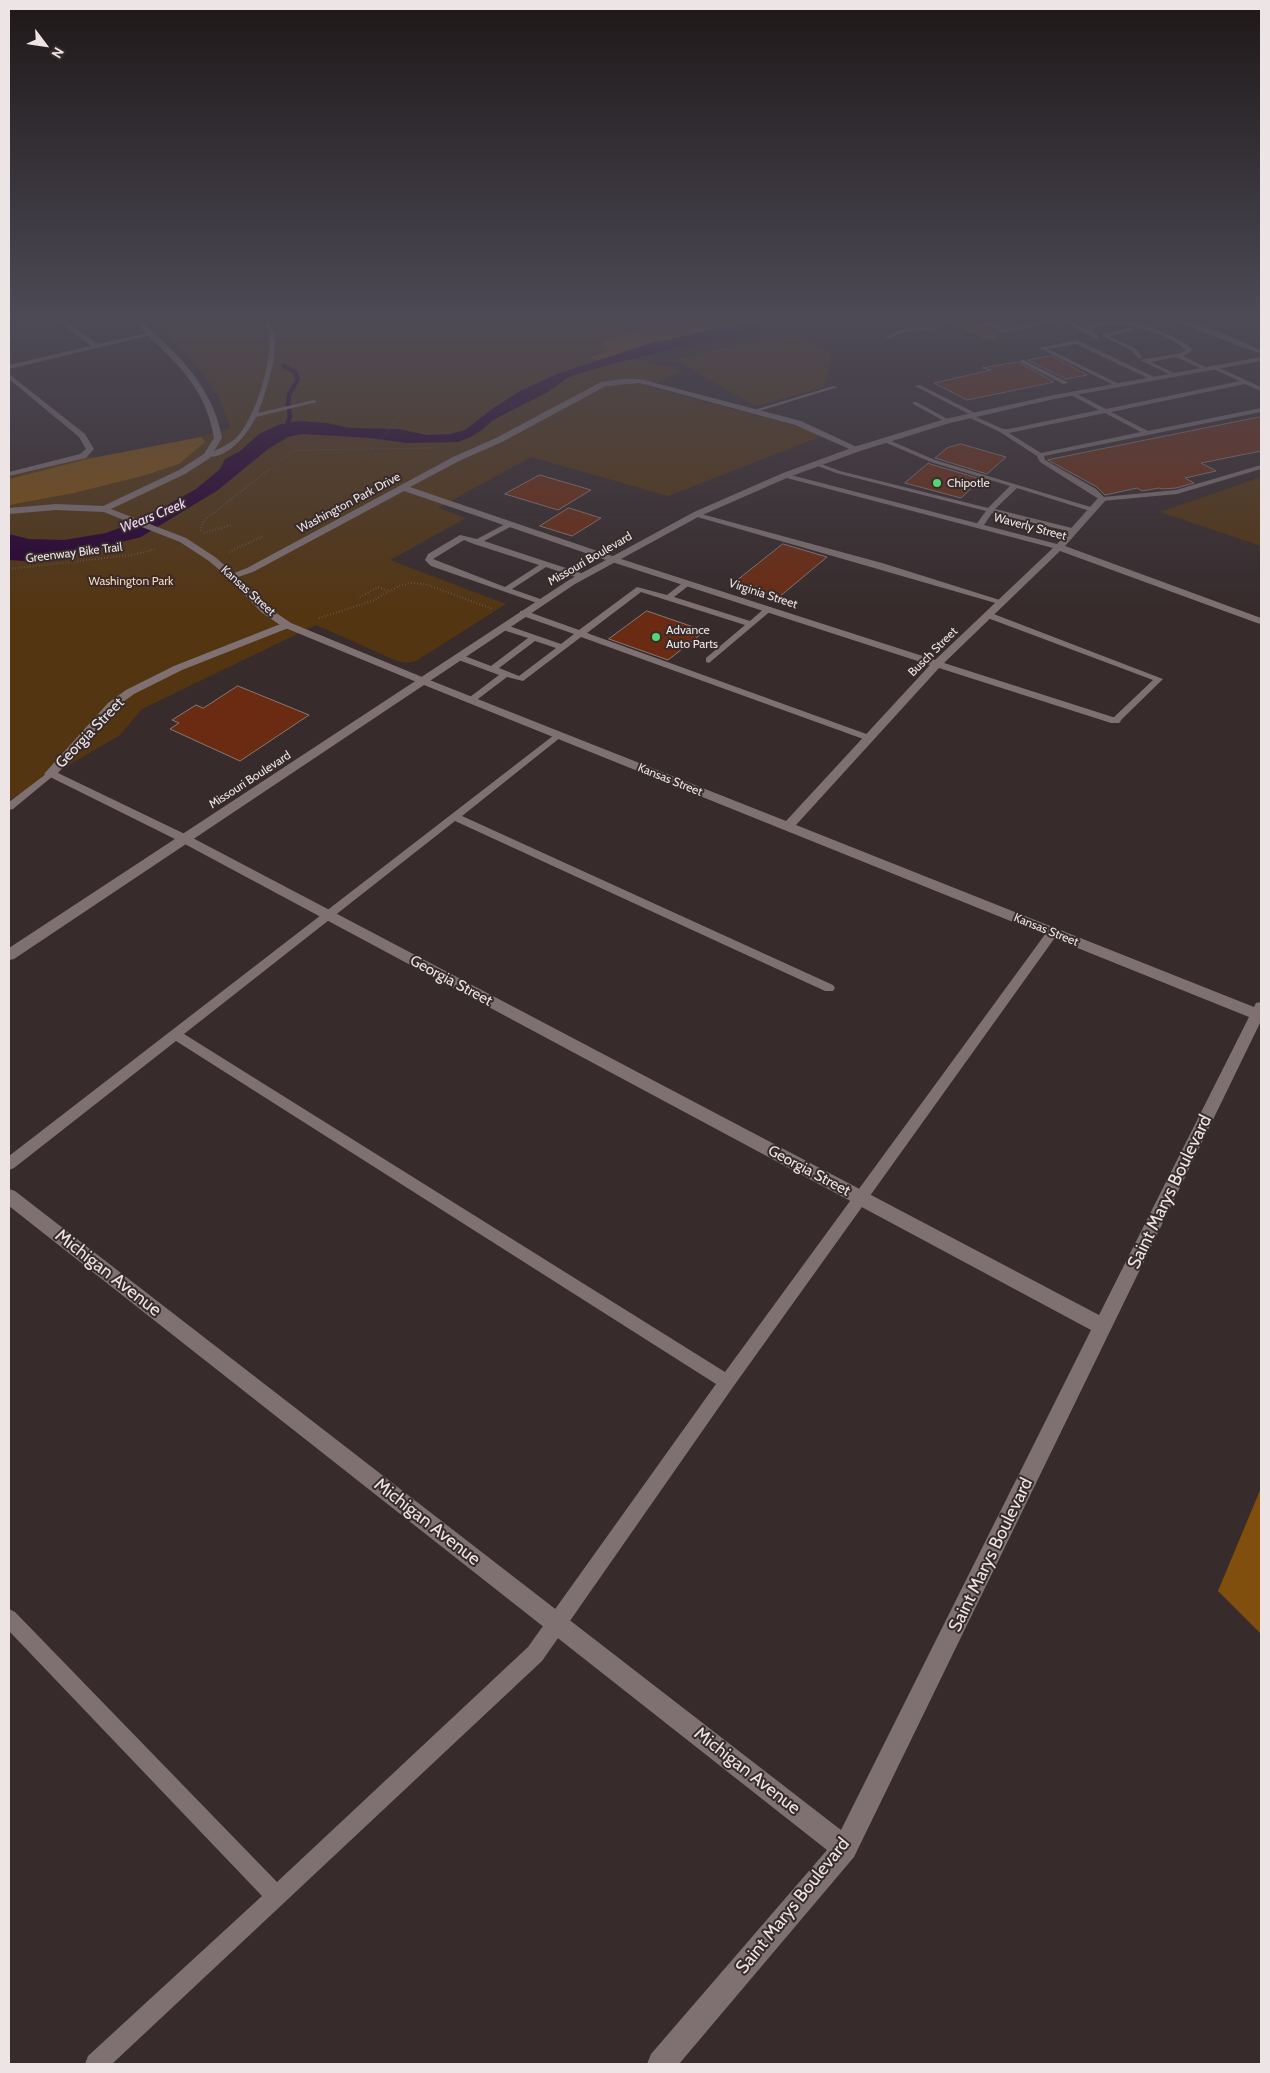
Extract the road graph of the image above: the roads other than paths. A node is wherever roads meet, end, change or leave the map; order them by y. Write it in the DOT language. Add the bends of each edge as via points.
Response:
graph roads {
  1 [pos="60,418"];
  2 [pos="214,418"];
  3 [pos="252,418"];
  4 [pos="541,418"];
  5 [pos="777,418"];
  6 [pos="942,418"];
  7 [pos="964,418"];
  8 [pos="976,418"];
  9 [pos="1072,418"];
  10 [pos="1119,418"];
  11 [pos="1223,418"];
  12 [pos="948,421"];
  13 [pos="1002,431"];
  14 [pos="1147,433"];
  15 [pos="884,440"];
  16 [pos="858,449"];
  17 [pos="1040,455"];
  18 [pos="207,456"];
  19 [pos="816,464"];
  20 [pos="1261,467"];
  21 [pos="9,474"];
  22 [pos="786,475"];
  23 [pos="1015,486"];
  24 [pos="404,488"];
  25 [pos="1102,499"];
  26 [pos="104,509"];
  27 [pos="1093,509"];
  28 [pos="990,510"];
  29 [pos="9,511"];
  30 [pos="697,514"];
  31 [pos="509,524"];
  32 [pos="979,526"];
  33 [pos="1073,531"];
  34 [pos="477,542"];
  35 [pos="1059,547"];
  36 [pos="612,559"];
  37 [pos="545,564"];
  38 [pos="232,576"];
  39 [pos="581,576"];
  40 [pos="688,583"];
  41 [pos="505,590"];
  42 [pos="668,598"];
  43 [pos="540,602"];
  44 [pos="1002,602"];
  45 [pos="769,609"];
  46 [pos="523,613"];
  47 [pos="988,615"];
  48 [pos="1261,621"];
  49 [pos="751,624"];
  50 [pos="287,625"];
  51 [pos="503,627"];
  52 [pos="580,633"];
  53 [pos="534,638"];
  54 [pos="561,647"];
  55 [pos="459,656"];
  56 [pos="709,660"];
  57 [pos="938,664"];
  58 [pos="492,669"];
  59 [pos="506,674"];
  60 [pos="423,681"];
  61 [pos="470,700"];
  62 [pos="1114,721"];
  63 [pos="558,735"];
  64 [pos="869,738"];
  65 [pos="50,774"];
  66 [pos="9,807"];
  67 [pos="454,816"];
  68 [pos="788,827"];
  69 [pos="185,838"];
  70 [pos="327,915"];
  71 [pos="1053,932"];
  72 [pos="9,955"];
  73 [pos="829,988"];
  74 [pos="1259,1010"];
  75 [pos="175,1034"];
  76 [pos="9,1164"];
  77 [pos="9,1196"];
  78 [pos="860,1199"];
  79 [pos="1103,1328"];
  80 [pos="727,1382"];
  81 [pos="9,1618"];
  82 [pos="556,1622"];
  83 [pos="846,1848"];
  84 [pos="277,1897"];
  85 [pos="96,2064"];
  86 [pos="661,2064"];
  1 -- 21 [label="street" via="82,436 90,449 83,456"];
  2 -- 18 [label="street" via="218,438"];
  3 -- 18 [label="lane" via="247,430 232,446"];
  4 -- 24 [label="street, Washington Park Drive"];
  5 -- 16 [label="street" via="811,428"];
  6 -- 12 [label="lane"];
  7 -- 12 [label="street, Missouri Boulevard"];
  8 -- 13 [label="lane"];
  9 -- 13 [label="lane"];
  10 -- 14 [label="lane"];
  11 -- 14 [label="lane"];
  12 -- 15 [label="street, Missouri Boulevard"];
  13 -- 17 [label="lane"];
  14 -- 17 [label="lane"];
  15 -- 16 [label="street, Missouri Boulevard"];
  15 -- 23 [label="lane" via="933,461"];
  16 -- 19 [label="street, Missouri Boulevard"];
  17 -- 25 [label="lane" via="1042,461"];
  18 -- 26 [label="street" via="165,482"];
  19 -- 22 [label="street, Missouri Boulevard"];
  19 -- 28 [label="lane"];
  20 -- 25 [label="lane" via="1177,492"];
  22 -- 30 [label="street, Missouri Boulevard"];
  22 -- 32 [label="street, Waverly Street"];
  23 -- 27 [label="lane"];
  23 -- 28 [label="lane"];
  24 -- 31 [label="street, Virginia Street"];
  24 -- 38 [label="street, Washington Park Drive" via="250,570"];
  25 -- 27 [label="street, Busch Street"];
  26 -- 29 [label="street" via="56,507"];
  26 -- 38 [label="street, Kansas Street" via="172,534"];
  27 -- 33 [label="street, Busch Street"];
  28 -- 32 [label="lane"];
  28 -- 33 [label="lane"];
  30 -- 36 [label="street, Missouri Boulevard"];
  30 -- 44 [label="lane"];
  31 -- 34 [label="lane"];
  31 -- 36 [label="street, Virginia Street"];
  32 -- 35 [label="street, Waverly Street"];
  33 -- 35 [label="street, Busch Street"];
  34 -- 37 [label="lane"];
  34 -- 41 [label="lane" via="463,537 429,560"];
  35 -- 44 [label="street, Busch Street"];
  35 -- 48 [label="street, Waverly Street"];
  36 -- 39 [label="street, Missouri Boulevard"];
  36 -- 40 [label="street, Virginia Street"];
  37 -- 39 [label="lane"];
  37 -- 41 [label="lane"];
  38 -- 50 [label="street, Kansas Street" via="265,610"];
  39 -- 43 [label="street, Missouri Boulevard"];
  40 -- 42 [label="lane"];
  40 -- 45 [label="street, Virginia Street"];
  41 -- 43 [label="lane"];
  42 -- 49 [label="lane"];
  42 -- 52 [label="lane" via="640,588"];
  43 -- 46 [label="street, Missouri Boulevard"];
  44 -- 47 [label="street, Busch Street"];
  45 -- 49 [label="lane"];
  45 -- 57 [label="street, Virginia Street"];
  46 -- 51 [label="street, Missouri Boulevard"];
  46 -- 52 [label="lane"];
  47 -- 57 [label="street, Busch Street"];
  47 -- 62 [label="lane" via="1159,679"];
  49 -- 56 [label="lane"];
  50 -- 60 [label="street, Kansas Street"];
  50 -- 65 [label="street, Georgia Street" via="178,668 130,692 112,705"];
  51 -- 53 [label="lane"];
  51 -- 55 [label="street, Missouri Boulevard"];
  52 -- 54 [label="lane"];
  52 -- 64 [label="lane"];
  53 -- 54 [label="lane"];
  53 -- 58 [label="lane"];
  54 -- 59 [label="lane" via="520,679"];
  55 -- 58 [label="lane"];
  55 -- 60 [label="street, Missouri Boulevard"];
  57 -- 62 [label="street, Virginia Street"];
  57 -- 64 [label="street, Busch Street"];
  58 -- 59 [label="lane"];
  59 -- 61 [label="lane"];
  60 -- 61 [label="street, Kansas Street"];
  60 -- 69 [label="street, Missouri Boulevard"];
  61 -- 63 [label="street, Kansas Street"];
  63 -- 67 [label="lane"];
  63 -- 68 [label="street, Kansas Street"];
  64 -- 68 [label="street, Busch Street"];
  65 -- 66 [label="lane"];
  65 -- 69 [label="street, Georgia Street"];
  67 -- 70 [label="lane"];
  67 -- 73 [label="lane"];
  68 -- 71 [label="street, Kansas Street"];
  69 -- 70 [label="street, Georgia Street"];
  69 -- 72 [label="street, Missouri Boulevard"];
  70 -- 75 [label="lane"];
  70 -- 78 [label="street, Georgia Street"];
  71 -- 74 [label="street, Kansas Street"];
  71 -- 78 [label="lane"];
  74 -- 79 [label="street, Saint Marys Boulevard"];
  75 -- 76 [label="lane"];
  75 -- 80 [label="lane"];
  77 -- 82 [label="street, Michigan Avenue"];
  78 -- 79 [label="street, Georgia Street"];
  78 -- 80 [label="lane"];
  79 -- 83 [label="street, Saint Marys Boulevard"];
  80 -- 82 [label="lane"];
  81 -- 84 [label="lane"];
  82 -- 83 [label="street, Michigan Avenue"];
  82 -- 84 [label="lane" via="535,1654"];
  83 -- 86 [label="street, Saint Marys Boulevard"];
  84 -- 85 [label="lane"];
}
